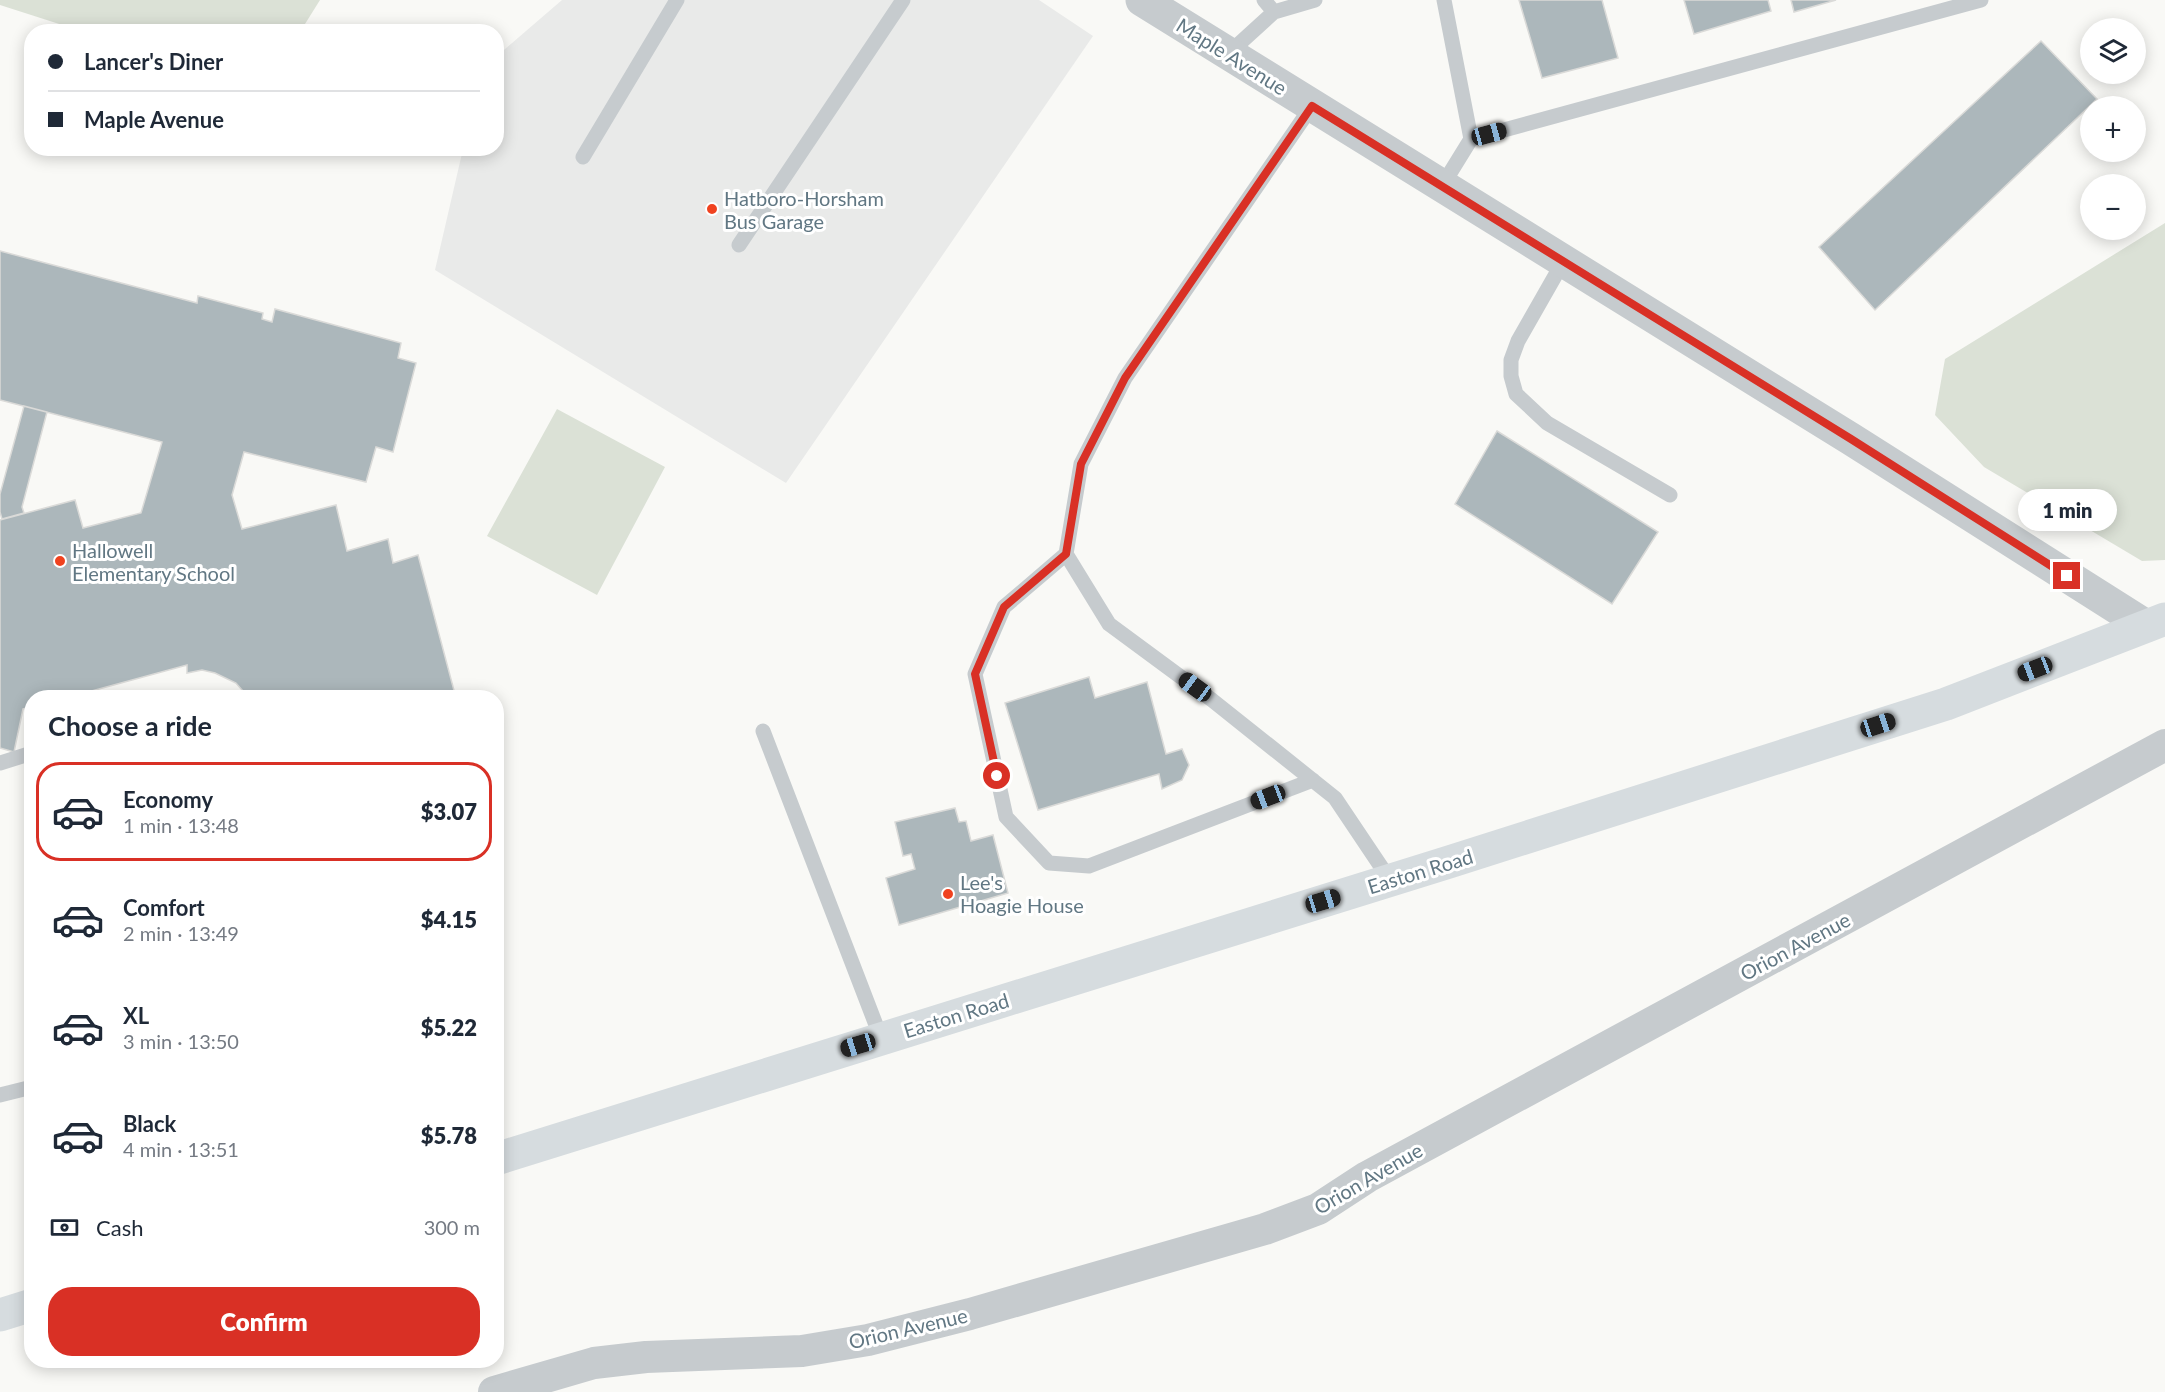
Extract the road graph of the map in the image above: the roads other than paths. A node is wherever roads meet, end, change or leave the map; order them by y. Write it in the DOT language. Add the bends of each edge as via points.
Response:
graph roads {
  1 [pos="677,0"];
  2 [pos="903,0"];
  3 [pos="1142,0"];
  4 [pos="1315,0"];
  5 [pos="1444,0"];
  6 [pos="1981,0"];
  7 [pos="1269,6"];
  8 [pos="1229,54"];
  9 [pos="1312,106"];
  10 [pos="1471,139"];
  11 [pos="583,157"];
  12 [pos="1442,186"];
  13 [pos="739,245"];
  14 [pos="1563,262"];
  15 [pos="1670,495"];
  16 [pos="1066,554"];
  17 [pos="2155,622"];
  18 [pos="763,731"];
  19 [pos="2165,745"];
  20 [pos="24,756"];
  21 [pos="0,763"];
  22 [pos="1313,780"];
  23 [pos="1390,880"];
  24 [pos="881,1038"];
  25 [pos="24,1089"];
  26 [pos="0,1095"];
  27 [pos="504,1156"];
  28 [pos="24,1308"];
  29 [pos="0,1315"];
  30 [pos="494,1392"];
  1 -- 11 [label="lane"];
  2 -- 13 [label="lane"];
  3 -- 8 [label="street, Maple Avenue"];
  4 -- 7 [label="lane"];
  5 -- 10 [label="lane"];
  6 -- 10 [label="lane"];
  7 -- 8 [label="lane"];
  8 -- 9 [label="street, Maple Avenue"];
  9 -- 12 [label="street, Maple Avenue"];
  9 -- 16 [label="lane" via="1125,378 1081,464"];
  10 -- 12 [label="lane"];
  12 -- 14 [label="street, Maple Avenue"];
  14 -- 15 [label="lane" via="1511,360 1516,394 1547,423"];
  14 -- 17 [label="street, Maple Avenue"];
  16 -- 22 [label="lane" via="1109,624"];
  16 -- 22 [label="lane" via="1004,607 975,674 1006,817 1049,863 1089,866"];
  17 -- 23 [label="highway, Easton Road" via="1946,704"];
  18 -- 24 [label="lane"];
  19 -- 30 [label="street, Orion Avenue" via="1367,1177 1318,1209 1253,1233 868,1340 802,1351 594,1363"];
  20 -- 21 [label="lane"];
  22 -- 23 [label="lane" via="1335,798"];
  23 -- 24 [label="highway, Easton Road"];
  24 -- 27 [label="highway, Easton Road"];
  25 -- 26 [label="lane"];
  28 -- 29 [label="highway"];
}
